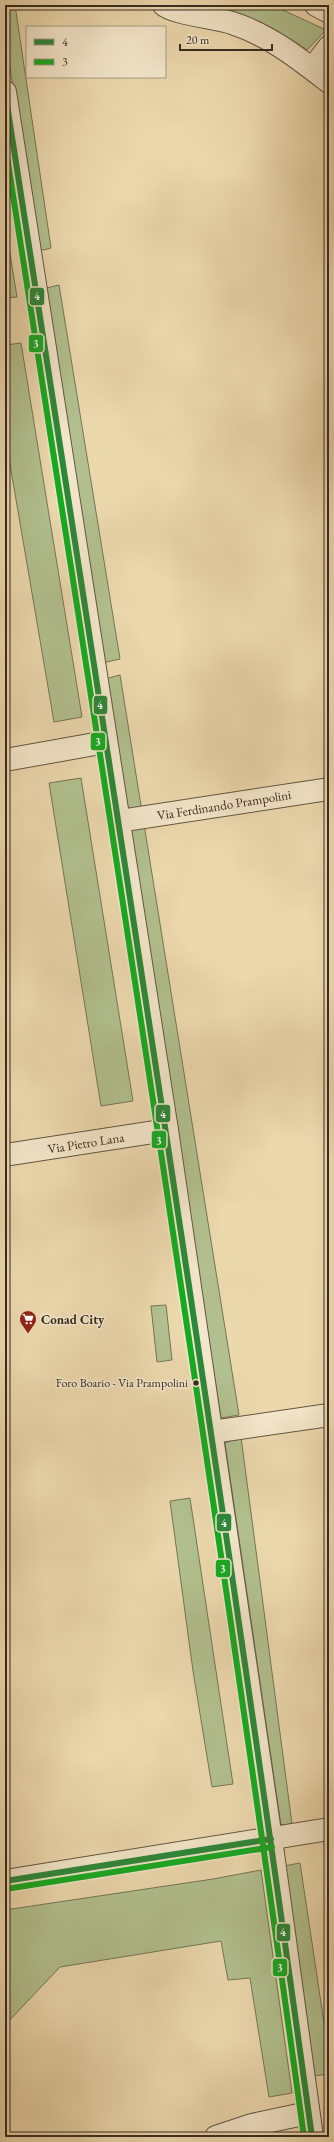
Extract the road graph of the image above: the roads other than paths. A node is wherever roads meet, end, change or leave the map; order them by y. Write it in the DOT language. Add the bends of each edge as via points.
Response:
graph roads {
  1 [pos="164,5"];
  2 [pos="316,5"];
  3 [pos="329,12"];
  4 [pos="329,47"];
  5 [pos="321,75"];
  6 [pos="5,92"];
  7 [pos="106,742"];
  8 [pos="5,760"];
  9 [pos="329,789"];
  10 [pos="119,820"];
  11 [pos="167,1130"];
  12 [pos="5,1155"];
  13 [pos="329,1416"];
  14 [pos="212,1432"];
  15 [pos="329,1829"];
  16 [pos="271,1839"];
  17 [pos="5,1881"];
  18 [pos="308,2113"];
  19 [pos="216,2137"];
  20 [pos="312,2137"];
  1 -- 5 [label="street" via="176,12 213,17 256,32 287,50"];
  2 -- 3 [label="street"];
  4 -- 5 [label="street"];
  6 -- 7 [label="street"];
  7 -- 8 [label="street"];
  7 -- 10 [label="street"];
  9 -- 10 [label="street, Via Ferdinando Prampolini"];
  10 -- 11 [label="street"];
  11 -- 12 [label="street, Via Pietro Lana"];
  11 -- 14 [label="street"];
  13 -- 14 [label="street"];
  14 -- 16 [label="street"];
  15 -- 16 [label="street"];
  16 -- 17 [label="street"];
  16 -- 18 [label="street"];
  18 -- 19 [label="street" via="252,2125"];
  18 -- 20 [label="street"];
}
